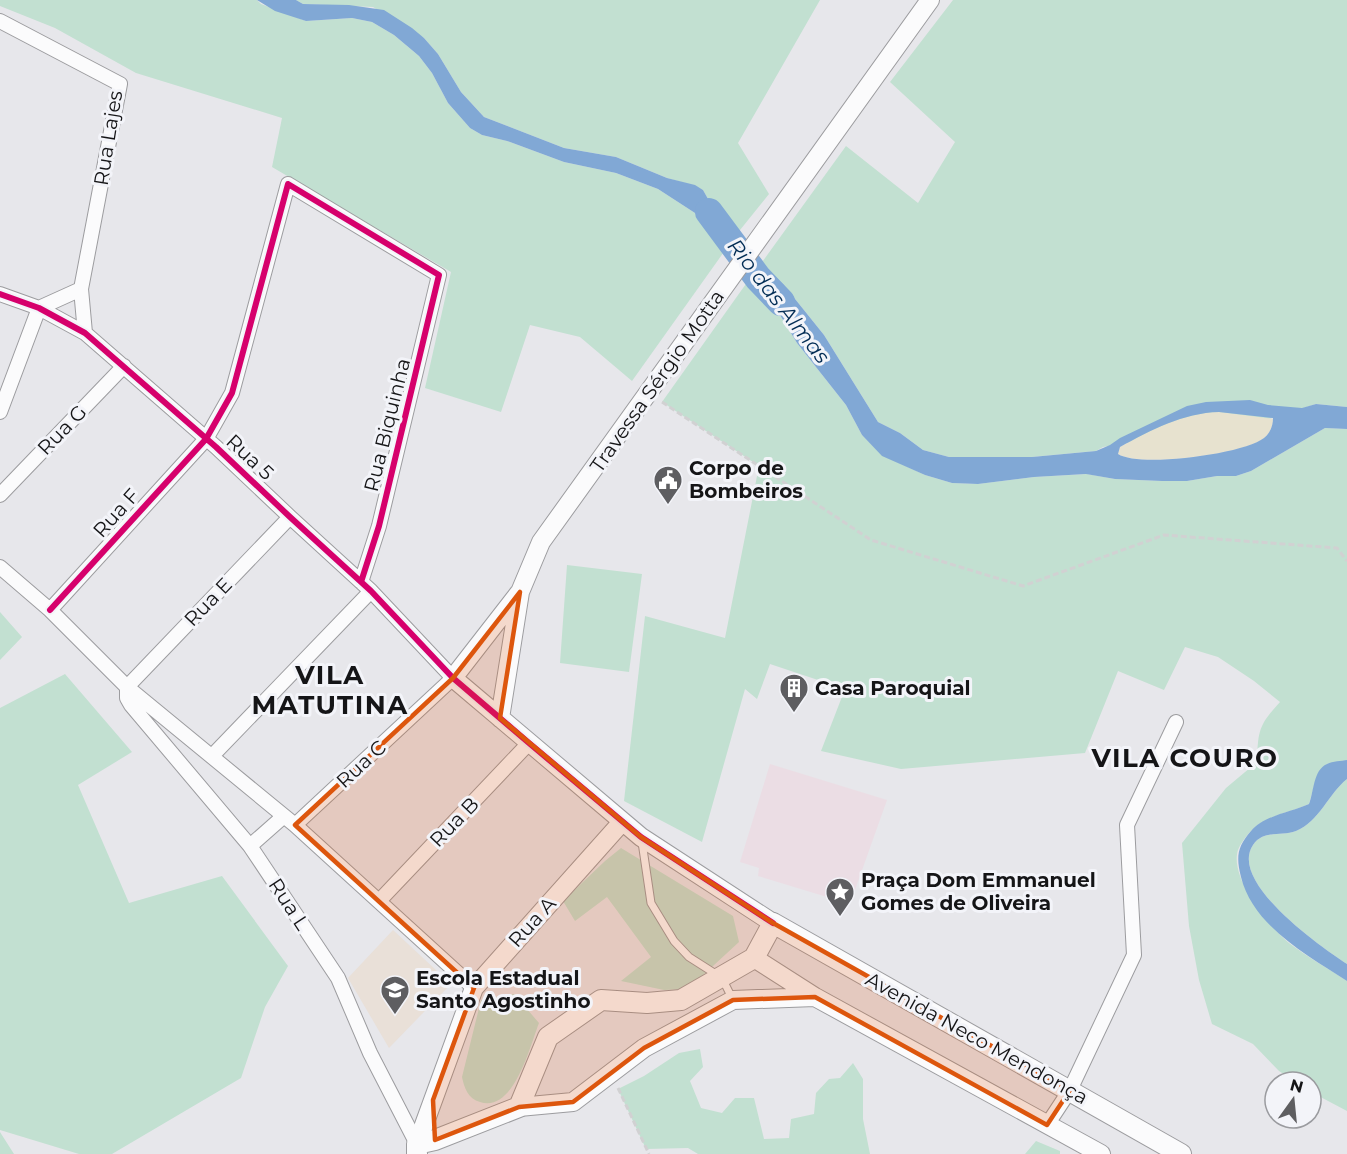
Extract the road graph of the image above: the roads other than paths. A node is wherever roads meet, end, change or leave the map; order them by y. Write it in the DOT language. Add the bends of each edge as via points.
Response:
graph roads {
  1 [pos="930,0"];
  2 [pos="0,21"];
  3 [pos="81,289"];
  4 [pos="0,294"];
  5 [pos="39,308"];
  6 [pos="85,333"];
  7 [pos="123,366"];
  8 [pos="0,412"];
  9 [pos="206,439"];
  10 [pos="0,495"];
  11 [pos="290,518"];
  12 [pos="0,567"];
  13 [pos="365,586"];
  14 [pos="519,592"];
  15 [pos="50,610"];
  16 [pos="453,678"];
  17 [pos="127,687"];
  18 [pos="500,718"];
  19 [pos="1176,722"];
  20 [pos="529,744"];
  21 [pos="212,756"];
  22 [pos="290,820"];
  23 [pos="622,822"];
  24 [pos="641,837"];
  25 [pos="250,846"];
  26 [pos="380,900"];
  27 [pos="773,923"];
  28 [pos="754,958"];
  29 [pos="722,978"];
  30 [pos="474,988"];
  31 [pos="815,997"];
  32 [pos="733,1000"];
  33 [pos="1070,1090"];
  34 [pos="519,1107"];
  35 [pos="1047,1125"];
  36 [pos="426,1148"];
  37 [pos="1101,1154"];
  38 [pos="1181,1154"];
  1 -- 14 [label="street, Travessa Sérgio Motta" via="541,542"];
  2 -- 3 [label="street, Rua Lajes" via="120,84"];
  3 -- 5 [label="street"];
  3 -- 6 [label="street, Rua Lajes"];
  4 -- 5 [label="street, Rua 5"];
  5 -- 6 [label="street, Rua 5"];
  5 -- 8 [label="street"];
  6 -- 7 [label="street, Rua 5"];
  7 -- 9 [label="street, Rua 5"];
  7 -- 10 [label="street, Rua G"];
  9 -- 11 [label="street, Rua 5"];
  9 -- 13 [label="street, Rua Biquinha" via="232,393 288,184 439,275"];
  9 -- 15 [label="street, Rua F"];
  11 -- 13 [label="street, Rua 5"];
  11 -- 17 [label="street, Rua E"];
  12 -- 15 [label="street, Rua L"];
  13 -- 16 [label="street, Rua 5"];
  13 -- 21 [label="street"];
  14 -- 16 [label="street"];
  14 -- 18 [label="street"];
  15 -- 17 [label="street, Rua L"];
  16 -- 18 [label="street"];
  16 -- 22 [label="street, Rua C"];
  17 -- 21 [label="street, Rua L"];
  17 -- 25 [label="street, Rua L" via="131,705"];
  18 -- 20 [label="street"];
  19 -- 33 [label="street" via="1126,825 1134,955"];
  20 -- 23 [label="street"];
  20 -- 26 [label="street, Rua B"];
  21 -- 22 [label="street, Rua L"];
  22 -- 25 [label="street, Rua C"];
  22 -- 26 [label="street, Rua L"];
  23 -- 24 [label="street"];
  23 -- 30 [label="street, Rua A"];
  24 -- 27 [label="street"];
  24 -- 29 [label="lane" via="651,903 674,941 689,957"];
  25 -- 36 [label="street, Rua L" via="338,978 370,1053"];
  26 -- 30 [label="street, Rua L"];
  27 -- 28 [label="main road"];
  27 -- 33 [label="main road, Avenida Neco Mendonça"];
  28 -- 29 [label="main road"];
  28 -- 31 [label="street"];
  29 -- 32 [label="lane"];
  29 -- 34 [label="main road" via="681,1000 601,1000 548,1037"];
  30 -- 36 [label="street, Rua A" via="433,1100"];
  31 -- 32 [label="street"];
  31 -- 35 [label="street"];
  32 -- 34 [label="street" via="644,1048 573,1102"];
  33 -- 35 [label="street"];
  33 -- 38 [label="main road, Avenida Neco Mendonça"];
  34 -- 36 [label="main road"];
  35 -- 37 [label="street"];
}
